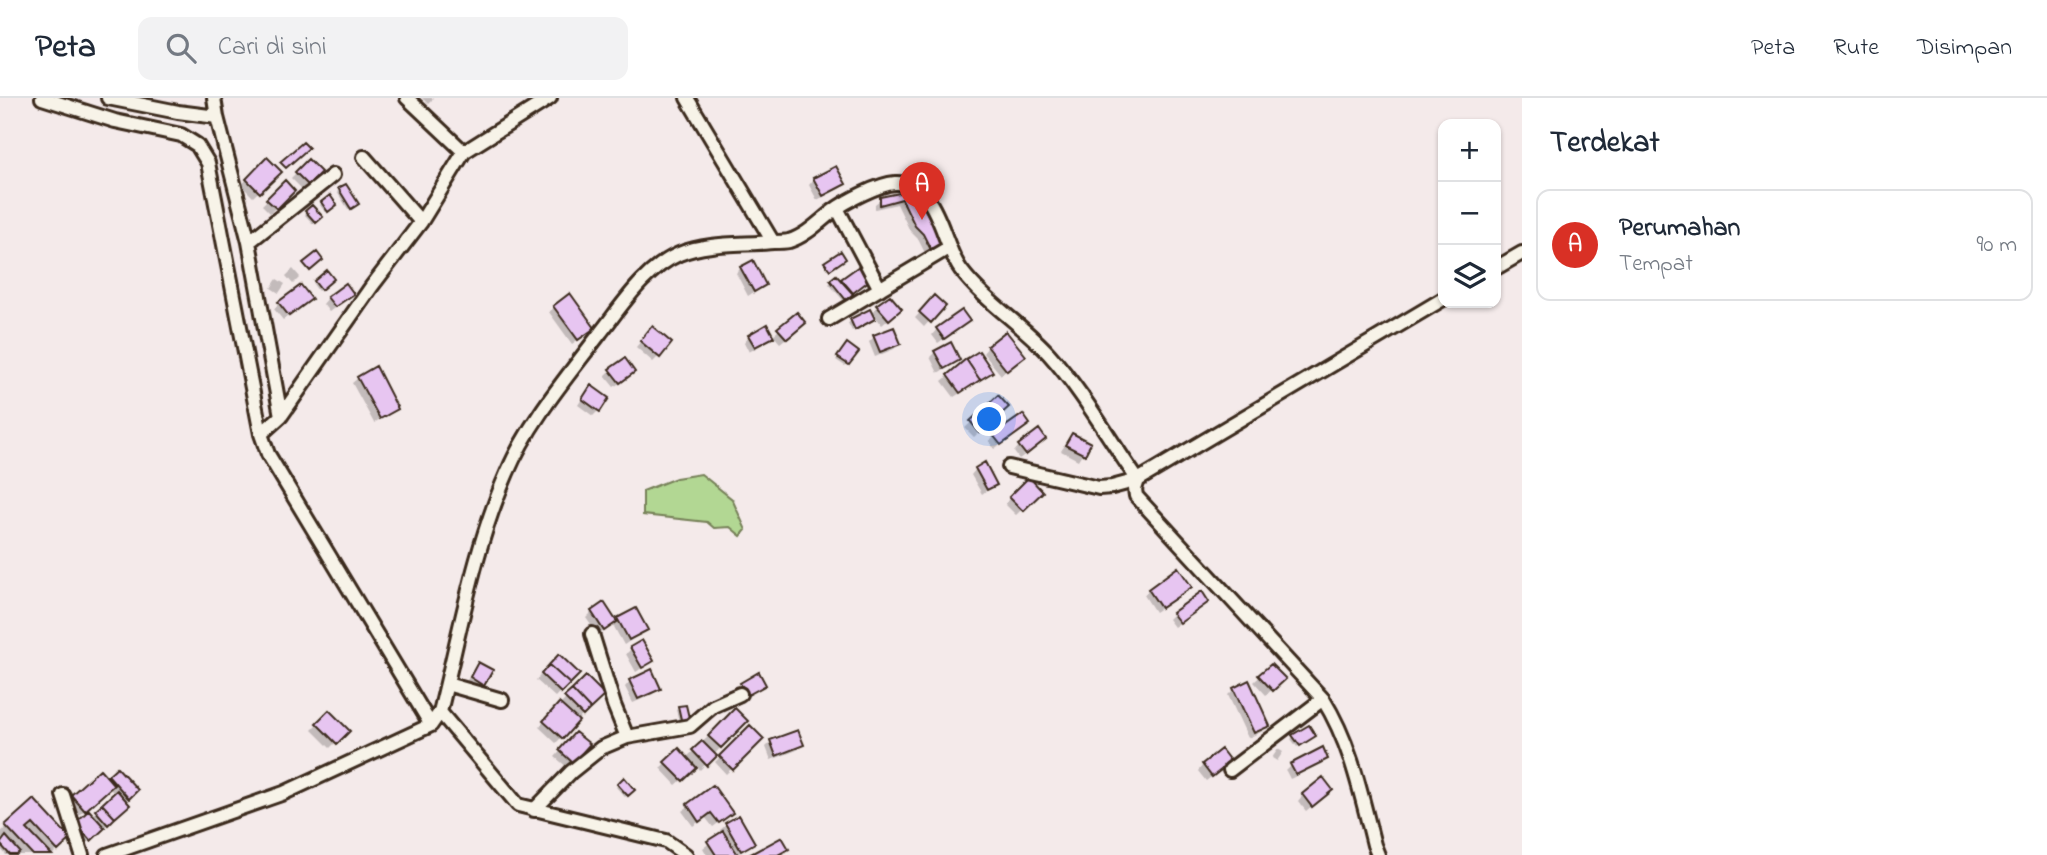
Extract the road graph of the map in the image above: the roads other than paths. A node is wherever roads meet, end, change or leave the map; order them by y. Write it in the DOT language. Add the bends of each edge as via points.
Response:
graph roads {
  1 [pos="42,98"];
  2 [pos="108,98"];
  3 [pos="214,98"];
  4 [pos="408,98"];
  5 [pos="550,98"];
  6 [pos="687,98"];
  7 [pos="135,104"];
  8 [pos="217,117"];
  9 [pos="133,124"];
  10 [pos="464,152"];
  11 [pos="364,157"];
  12 [pos="333,175"];
  13 [pos="837,208"];
  14 [pos="421,222"];
  15 [pos="249,242"];
  16 [pos="773,242"];
  17 [pos="948,248"];
  18 [pos="1522,253"];
  19 [pos="1501,265"];
  20 [pos="880,289"];
  21 [pos="1438,302"];
  22 [pos="829,320"];
  23 [pos="281,416"];
  24 [pos="265,431"];
  25 [pos="1009,467"];
  26 [pos="1138,480"];
  27 [pos="592,634"];
  28 [pos="447,684"];
  29 [pos="740,694"];
  30 [pos="1323,699"];
  31 [pos="502,701"];
  32 [pos="440,712"];
  33 [pos="431,725"];
  34 [pos="627,737"];
  35 [pos="1230,770"];
  36 [pos="63,795"];
  37 [pos="534,810"];
  38 [pos="82,855"];
  39 [pos="107,855"];
  40 [pos="685,855"];
  41 [pos="1378,855"];
  1 -- 9 [label="street"];
  2 -- 7 [label="street"];
  3 -- 8 [label="street"];
  4 -- 10 [label="street"];
  5 -- 10 [label="street"];
  6 -- 16 [label="street"];
  7 -- 8 [label="street"];
  7 -- 9 [label="street"];
  8 -- 15 [label="street"];
  9 -- 24 [label="street" via="181,135 197,145 208,163"];
  10 -- 14 [label="street"];
  11 -- 14 [label="street"];
  12 -- 15 [label="street"];
  13 -- 16 [label="street" via="804,234"];
  13 -- 17 [label="street" via="893,183 908,184 926,195"];
  13 -- 20 [label="street"];
  14 -- 23 [label="street"];
  15 -- 23 [label="street"];
  16 -- 28 [label="street" via="709,247 664,262 643,279 552,397 507,471 486,525"];
  17 -- 20 [label="street"];
  17 -- 26 [label="street" via="972,284 1051,356"];
  18 -- 19 [label="street"];
  20 -- 22 [label="street"];
  21 -- 26 [label="street"];
  23 -- 24 [label="street"];
  24 -- 33 [label="street" via="274,469"];
  25 -- 26 [label="street" via="1099,488"];
  26 -- 30 [label="street" via="1135,493 1142,504"];
  27 -- 34 [label="street"];
  28 -- 31 [label="street"];
  28 -- 32 [label="street"];
  29 -- 34 [label="street" via="713,706 690,726"];
  30 -- 35 [label="street"];
  30 -- 41 [label="street" via="1355,768"];
  32 -- 33 [label="street"];
  32 -- 37 [label="street" via="510,798"];
  33 -- 39 [label="street" via="284,793"];
  34 -- 37 [label="street" via="601,748"];
  36 -- 38 [label="street"];
  37 -- 40 [label="street" via="666,841"];
}
